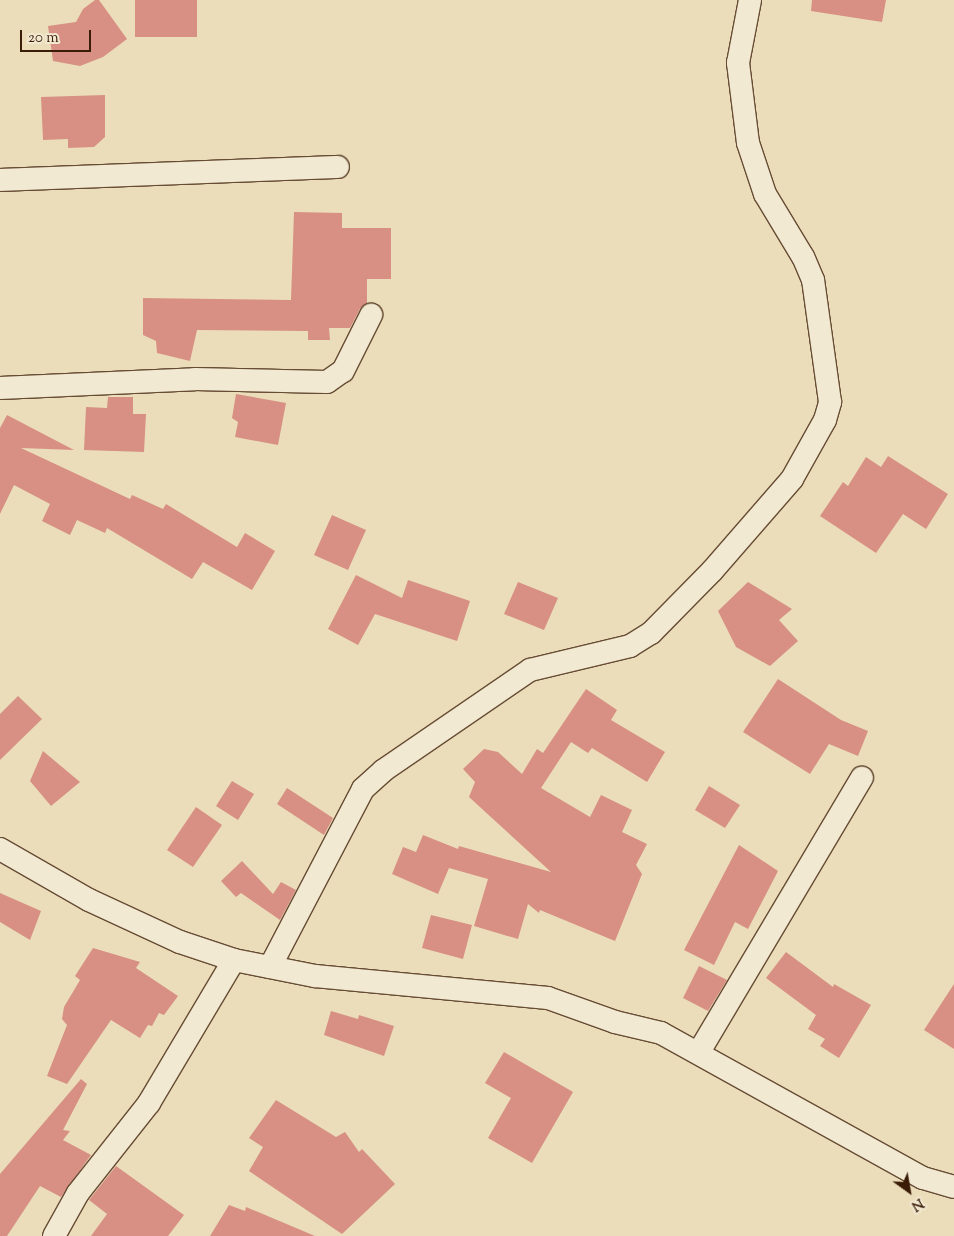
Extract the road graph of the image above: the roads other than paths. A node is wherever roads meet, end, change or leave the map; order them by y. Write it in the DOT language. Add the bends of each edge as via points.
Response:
graph roads {
  1 [pos="750,0"];
  2 [pos="338,167"];
  3 [pos="0,180"];
  4 [pos="371,314"];
  5 [pos="0,388"];
  6 [pos="862,778"];
  7 [pos="3,855"];
  8 [pos="234,960"];
  9 [pos="270,967"];
  10 [pos="699,1052"];
  11 [pos="954,1187"];
  12 [pos="54,1236"];
  1 -- 9 [label="street" via="738,63 748,143 765,194 813,280 830,402 825,420 792,479 712,571 651,633 630,646 530,670 384,770 363,789"];
  2 -- 3 [label="street"];
  4 -- 5 [label="street" via="343,371 327,382 195,379"];
  6 -- 10 [label="street"];
  7 -- 8 [label="street" via="180,942"];
  8 -- 9 [label="street"];
  8 -- 12 [label="street" via="150,1103 78,1193"];
  9 -- 10 [label="street" via="315,976 548,998 615,1022 661,1033"];
  10 -- 11 [label="street" via="923,1178"];
}
